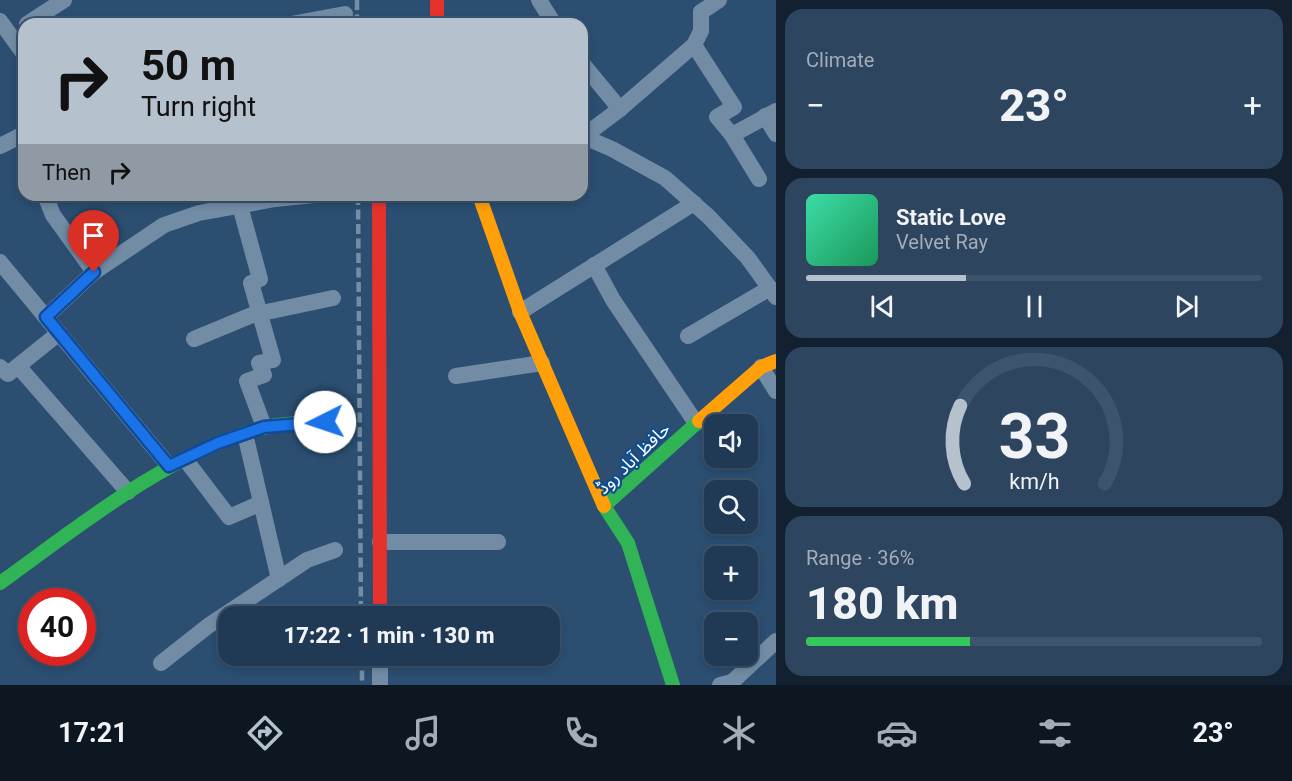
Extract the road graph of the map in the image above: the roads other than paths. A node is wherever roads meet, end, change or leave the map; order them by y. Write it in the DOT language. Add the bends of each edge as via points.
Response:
graph roads {
  1 [pos="64,0"];
  2 [pos="437,0"];
  3 [pos="539,0"];
  4 [pos="719,0"];
  5 [pos="345,14"];
  6 [pos="37,18"];
  7 [pos="323,18"];
  8 [pos="437,18"];
  9 [pos="551,18"];
  10 [pos="0,21"];
  11 [pos="16,32"];
  12 [pos="694,45"];
  13 [pos="588,70"];
  14 [pos="620,110"];
  15 [pos="771,113"];
  16 [pos="588,132"];
  17 [pos="776,134"];
  18 [pos="732,135"];
  19 [pos="588,138"];
  20 [pos="18,141"];
  21 [pos="0,146"];
  22 [pos="759,179"];
  23 [pos="47,201"];
  24 [pos="263,201"];
  25 [pos="379,201"];
  26 [pos="481,201"];
  27 [pos="694,203"];
  28 [pos="240,206"];
  29 [pos="0,262"];
  30 [pos="594,265"];
  31 [pos="94,272"];
  32 [pos="773,292"];
  33 [pos="333,298"];
  34 [pos="520,312"];
  35 [pos="260,313"];
  36 [pos="46,317"];
  37 [pos="59,333"];
  38 [pos="688,336"];
  39 [pos="194,339"];
  40 [pos="542,363"];
  41 [pos="769,364"];
  42 [pos="18,366"];
  43 [pos="0,367"];
  44 [pos="456,376"];
  45 [pos="776,391"];
  46 [pos="325,422"];
  47 [pos="696,423"];
  48 [pos="264,427"];
  49 [pos="245,434"];
  50 [pos="185,459"];
  51 [pos="169,466"];
  52 [pos="128,492"];
  53 [pos="261,503"];
  54 [pos="604,506"];
  55 [pos="380,542"];
  56 [pos="498,542"];
  57 [pos="335,550"];
  58 [pos="279,579"];
  59 [pos="0,582"];
  60 [pos="380,606"];
  61 [pos="776,641"];
  62 [pos="161,663"];
  63 [pos="380,666"];
  64 [pos="380,685"];
  65 [pos="673,685"];
  66 [pos="720,685"];
  1 -- 6 [label="street"];
  2 -- 8 [label="street"];
  3 -- 9 [label="street"];
  4 -- 12 [label="street" via="700,12 701,32"];
  5 -- 7 [label="street"];
  10 -- 11 [label="street"];
  12 -- 14 [label="street"];
  12 -- 18 [label="street" via="734,107 717,117"];
  13 -- 14 [label="street"];
  14 -- 16 [label="street"];
  15 -- 17 [label="street"];
  15 -- 18 [label="street"];
  18 -- 22 [label="street"];
  19 -- 27 [label="street" via="665,178"];
  20 -- 21 [label="street"];
  23 -- 31 [label="street" via="53,215"];
  24 -- 28 [label="street"];
  25 -- 55 [label="street"];
  26 -- 34 [label="street"];
  27 -- 30 [label="street"];
  27 -- 32 [label="street" via="748,258"];
  28 -- 31 [label="street" via="199,213 164,225"];
  28 -- 35 [label="street" via="260,279 251,283"];
  29 -- 36 [label="street"];
  30 -- 34 [label="street"];
  30 -- 47 [label="street" via="613,300"];
  31 -- 36 [label="street"];
  32 -- 38 [label="street"];
  33 -- 35 [label="street"];
  34 -- 40 [label="street"];
  35 -- 39 [label="street"];
  35 -- 48 [label="street" via="273,360 259,363 264,375 247,381"];
  36 -- 37 [label="street"];
  37 -- 42 [label="street"];
  37 -- 51 [label="street"];
  40 -- 44 [label="street"];
  40 -- 54 [label="street"];
  41 -- 45 [label="street"];
  41 -- 47 [label="street, حافظ آباد روڈ"];
  42 -- 43 [label="street" via="8,374"];
  42 -- 52 [label="street"];
  46 -- 48 [label="street"];
  47 -- 54 [label="street, حافظ آباد روڈ"];
  48 -- 49 [label="street"];
  49 -- 50 [label="street"];
  49 -- 53 [label="street"];
  50 -- 51 [label="street"];
  50 -- 53 [label="street" via="229,517"];
  51 -- 52 [label="street"];
  52 -- 59 [label="street"];
  53 -- 58 [label="street"];
  54 -- 65 [label="street, حافظ آباد روڈ" via="627,543"];
  55 -- 56 [label="street"];
  55 -- 60 [label="street"];
  57 -- 58 [label="street" via="307,560"];
  58 -- 62 [label="street"];
  61 -- 66 [label="street" via="732,682"];
  63 -- 64 [label="street"];
}
